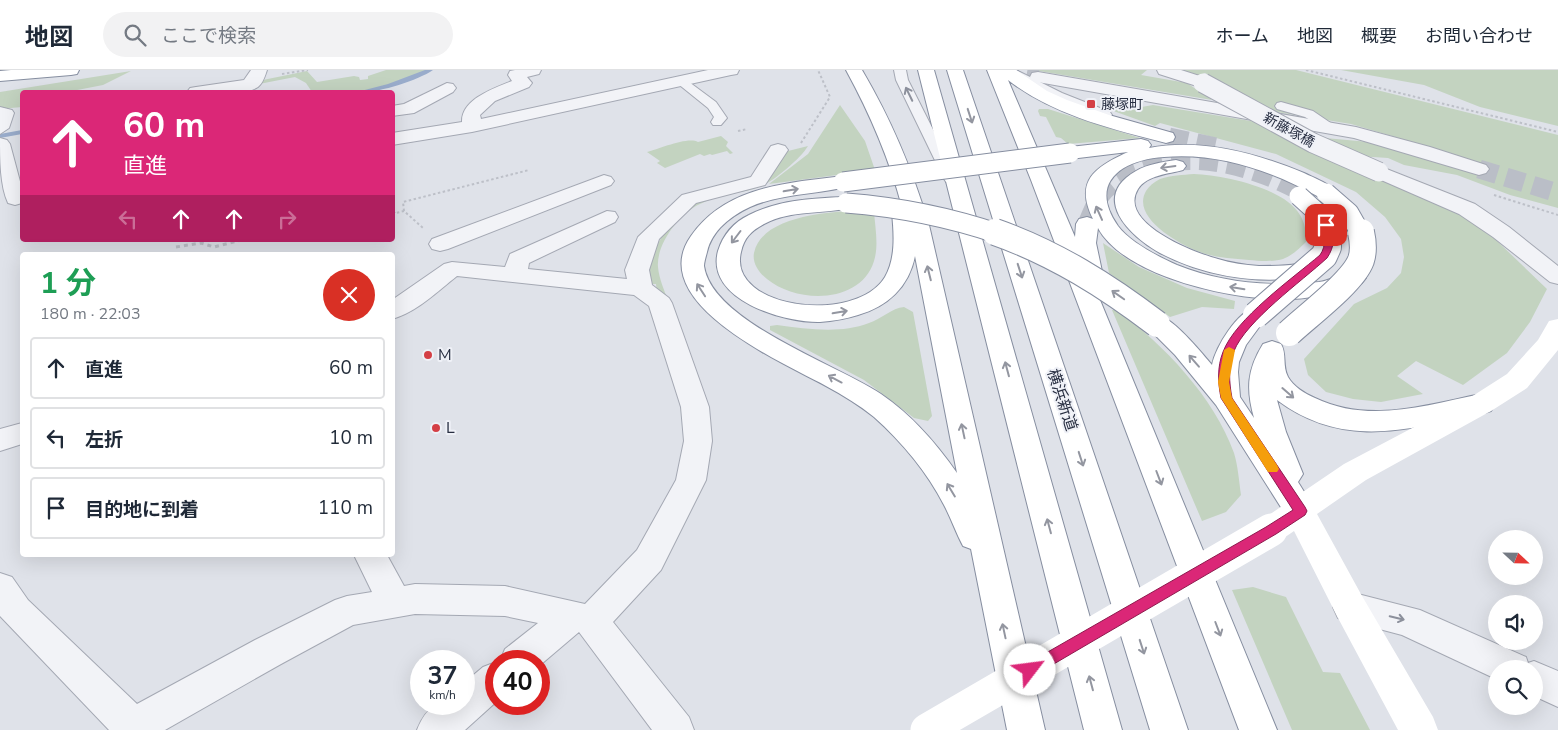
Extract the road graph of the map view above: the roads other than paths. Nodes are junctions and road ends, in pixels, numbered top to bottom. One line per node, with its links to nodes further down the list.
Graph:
1 (33, 70): 14 (main road)
2 (71, 70): 14 (main road)
3 (259, 70): 18 (street)
4 (533, 70): 23 (street)
5 (695, 70): 16 (street)
6 (731, 70): 16 (street)
7 (854, 70): 32 (main road)
8 (900, 70): 38 (lane, one-way to 8)
9 (926, 70): 38 (main road)
10 (955, 70): 71 (main road, 横浜新道, one-way to 71)
11 (995, 70): 50 (main road)
12 (1006, 70): 26 (main road)
13 (1165, 70): 43 (street, 新藤塚橋, bridge)
14 (0, 75)
15 (1038, 77): 24 (street)
16 (681, 81): 22 (lane); 23 (street)
17 (447, 88): 21 (street)
18 (211, 90)
19 (1281, 106): 24 (lane)
20 (0, 111): 25 (lane)
21 (395, 111)
22 (717, 122)
23 (472, 126): 27 (street)
24 (1332, 128): 31 (street)
25 (0, 130)
26 (1169, 138)
27 (395, 139)
28 (20, 140): 29 (street)
29 (0, 145): 37 (street)
30 (778, 150): 44 (street)
31 (1479, 168)
32 (901, 169): 35 (main road, one-way to 32); 56 (main road, one-way to 32)
33 (1286, 172): 35 (main road, bridge); 36 (main road); 36 (main road, one-way to 33)
34 (604, 181): 41 (street)
35 (844, 193): 48 (main road, one-way to 35, bridge); 56 (main road, one-way to 35)
36 (1317, 194): 36 (main road, one-way to 36); 47 (main road, bridge); 48 (main road, bridge)
37 (13, 199)
38 (962, 200): 70 (main road, one-way to 38)
39 (607, 218): 42 (street)
40 (1087, 224): 50 (main road)
41 (452, 269): 42 (street); 45 (street)
42 (515, 275): 44 (street)
43 (1558, 278)
44 (641, 288): 59 (street)
45 (395, 309)
46 (1555, 340): 49 (main road)
47 (1280, 342): 49 (main road, one-way to 49); 53 (main road)
48 (1226, 398): 53 (main road)
49 (1481, 404): 53 (main road)
50 (1141, 432): 72 (main road, one-way to 72)
51 (20, 435): 52 (street)
52 (0, 440)
53 (1300, 511): 58 (main road); 68 (main road, bridge)
54 (371, 557): 57 (street)
55 (0, 587): 65 (street)
56 (998, 599): 69 (main road, one-way to 56)
57 (395, 602): 59 (street); 65 (street)
58 (1350, 607): 61 (street, one-way to 61); 73 (main road)
59 (582, 618): 60 (street); 67 (street)
60 (534, 650)
61 (1493, 660)
62 (1543, 682): 64 (street)
63 (485, 688): 66 (street)
64 (1558, 689)
65 (131, 728)
66 (436, 730)
67 (675, 730)
68 (927, 730)
69 (1026, 730)
70 (1103, 730)
71 (1170, 730)
72 (1258, 730)
73 (1419, 730)

